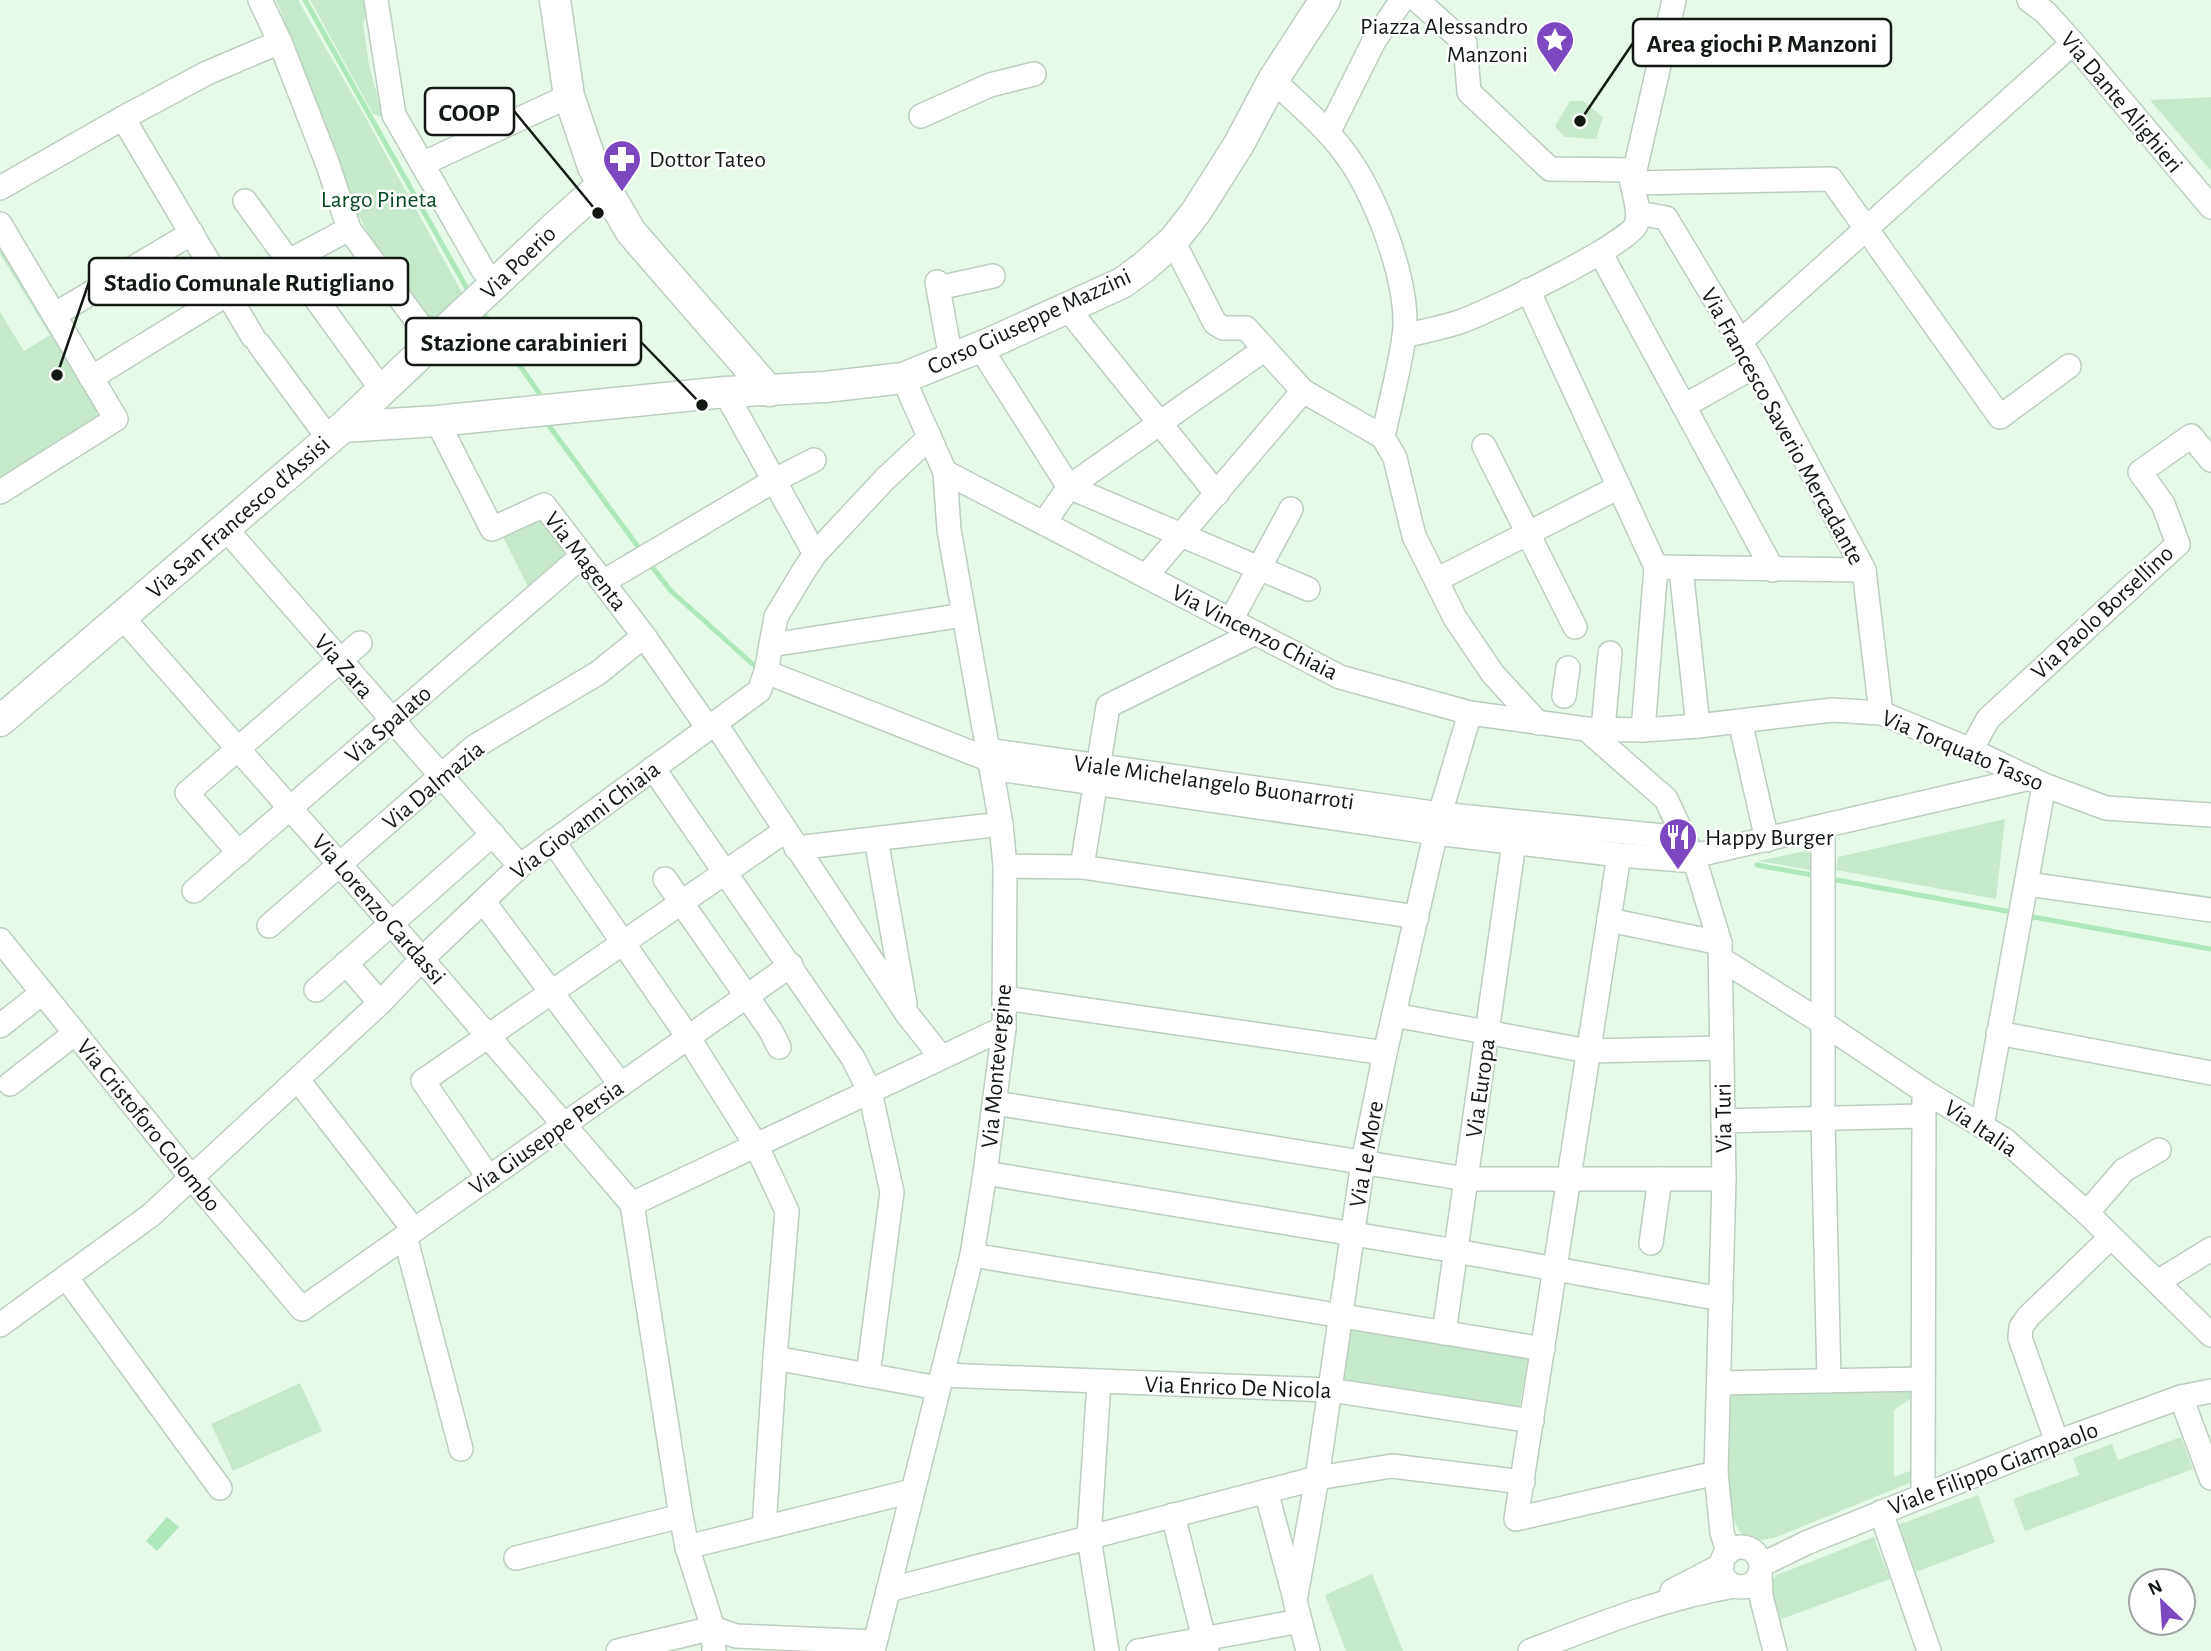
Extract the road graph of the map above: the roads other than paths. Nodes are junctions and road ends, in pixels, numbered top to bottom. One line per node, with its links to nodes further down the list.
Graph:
1 (260, 0): 9 (street)
2 (376, 0): 17 (street)
3 (555, 0): 13 (main road)
4 (1325, 0): 12 (main road, Corso Giuseppe Mazzini)
5 (1402, 0): 16 (street)
6 (1417, 0): 18 (street)
7 (1674, 0): 18 (street)
8 (2029, 0): 10 (street, Via Dante Alighieri)
9 (280, 42): 15 (street); 25 (street)
10 (2073, 43): 22 (street, Via Dante Alighieri); 26 (street)
11 (1034, 74): 14 (street)
12 (1273, 80): 16 (street); 28 (main road, Corso Giuseppe Mazzini)
13 (569, 96): 17 (street); 19 (main road)
14 (921, 116)
15 (123, 118): 20 (street); 27 (street)
16 (1328, 133): 37 (street)
17 (422, 164): 31 (street)
18 (1634, 176): 23 (street); 26 (street)
19 (605, 187): 39 (main road, Via Poerio); 48 (main road)
20 (0, 188)
21 (245, 201): 30 (street)
22 (2211, 207)
23 (1638, 213): 29 (street); 38 (street, Via Francesco Saverio Mercadante)
24 (0, 224): 36 (street)
25 (349, 229): 30 (street); 39 (street)
26 (1866, 229): 38 (street); 44 (street)
27 (192, 233): 34 (street); 36 (street)
28 (1173, 241): 35 (main road, Corso Giuseppe Mazzini); 41 (street)
29 (1601, 254): 33 (street); 51 (street)
30 (288, 262): 34 (street); 47 (street)
31 (483, 270)
32 (993, 276): 42 (street)
33 (1528, 290): 37 (street); 63 (street)
34 (229, 293): 45 (street); 54 (street)
35 (1067, 309): 40 (main road, Corso Giuseppe Mazzini); 53 (street)
36 (54, 316): 45 (street)
37 (1404, 336): 56 (street)
38 (1740, 342): 43 (street, Via Francesco Saverio Mercadante)
39 (433, 343): 47 (main road, Via Poerio)
40 (980, 347): 42 (main road, Corso Giuseppe Mazzini); 62 (street)
41 (1265, 349): 49 (street); 53 (street)
42 (951, 359): 46 (main road, Corso Giuseppe Mazzini)
43 (1755, 366): 51 (street); 77 (street, Via Francesco Saverio Mercadante)
44 (2069, 366)
45 (91, 378): 64 (street)
46 (903, 378): 48 (main road, Corso Giuseppe Mazzini); 55 (street, Via Montevergine)
47 (382, 390): 54 (main road, Via Poerio)
48 (769, 391): 50 (main road, Via San Francesco d'Assisi)
49 (1303, 391): 56 (street); 65 (street)
50 (725, 392): 52 (main road, Via San Francesco d'Assisi); 61 (street)
51 (1684, 406): 76 (street)
52 (437, 421): 54 (main road, Via San Francesco d'Assisi); 72 (street, Via Magenta)
53 (1161, 424): 62 (street); 65 (street)
54 (336, 433): 68 (main road, Via San Francesco d'Assisi)
55 (930, 437): 60 (street, Via Montevergine); 71 (street, Via Giovanni Chiaia)
56 (1383, 437): 79 (street)
57 (1484, 446): 69 (street)
58 (814, 460): 61 (street)
59 (2211, 460): 105 (street, Via Paolo Borsellino)
60 (945, 472): 67 (street, Via Vincenzo Chiaia); 82 (street, Via Montevergine)
61 (775, 480): 71 (street); 80 (street)
62 (1069, 487): 67 (street); 70 (street)
63 (1619, 487): 69 (street); 74 (street)
64 (0, 492)
65 (1217, 494): 70 (street)
66 (1291, 509): 73 (street)
67 (1044, 523): 78 (street, Via Vincenzo Chiaia)
68 (225, 528): 83 (main road, Via San Francesco d'Assisi); 91 (street, Via Zara)
69 (1528, 533): 79 (street); 85 (street)
70 (1182, 535): 73 (street); 78 (street)
71 (815, 554): 89 (street, Via Giovanni Chiaia)
72 (582, 556): 80 (street, Via Magenta); 98 (street, Via Spalato)
73 (1259, 568): 81 (street); 84 (street)
74 (1656, 568): 75 (street); 103 (street)
75 (1681, 569): 76 (street); 101 (street)
76 (1773, 570): 77 (street)
77 (1864, 570): 95 (street, Via Francesco Saverio Mercadante)
78 (1146, 576): 84 (street, Via Vincenzo Chiaia)
79 (1436, 580): 96 (street)
80 (603, 582): 87 (street, Via Magenta)
81 (1308, 589)
82 (964, 615): 89 (street); 106 (street, Via Montevergine)
83 (122, 617): 97 (main road, Via San Francesco d'Assisi); 104 (street, Via Lorenzo Cardassi)
84 (1231, 620): 86 (street, Via Vincenzo Chiaia)
85 (1575, 627)
86 (1255, 633): 94 (street, Via Vincenzo Chiaia); 108 (street)
87 (645, 636): 100 (street, Via Magenta); 109 (street, Via Dalmazia)
88 (360, 643): 91 (street)
89 (771, 645): 93 (street, Via Giovanni Chiaia)
90 (1610, 653): 102 (street)
91 (340, 660): 98 (street, Via Zara); 104 (street)
92 (1568, 668): 96 (street)
93 (766, 671): 100 (street, Via Giovanni Chiaia); 106 (street, Viale Michelangelo Buonarroti)
94 (1470, 713): 96 (street, Via Vincenzo Chiaia); 114 (street, Via Le More)
95 (1881, 713): 99 (street, Via Torquato Tasso); 105 (street, Via Torquato Tasso)
96 (1556, 714): 102 (street, Via Vincenzo Chiaia)
97 (1, 720)
98 (393, 720): 109 (street, Via Zara); 111 (street, Via Spalato)
99 (1740, 721): 101 (street, Via Torquato Tasso); 119 (street)
100 (711, 725): 107 (street, Via Giovanni Chiaia); 117 (street, Via Magenta)
101 (1699, 726): 103 (street, Via Torquato Tasso)
102 (1594, 729): 103 (street, Via Torquato Tasso); 122 (street, Via Turi)
103 (1643, 730)
104 (238, 749): 111 (street, Via Lorenzo Cardassi); 123 (street)
105 (1971, 750): 110 (street, Via Torquato Tasso)
106 (989, 760): 108 (street, Viale Michelangelo Buonarroti); 113 (street, Via Montevergine)
107 (653, 768): 120 (street, Via Giovanni Chiaia); 129 (street)
108 (1097, 774): 114 (street, Viale Michelangelo Buonarroti); 128 (street)
109 (441, 775): 116 (street, Via Zara); 125 (street, Via Dalmazia)
110 (2037, 782): 112 (street, Via Torquato Tasso); 115 (street); 131 (street)
111 (291, 808): 123 (street, Via Spalato); 125 (street, Via Lorenzo Cardassi)
112 (2211, 815)
113 (1001, 824): 118 (street); 127 (street, Via Montevergine)
114 (1438, 824): 121 (street); 122 (street); 136 (street, Via Le More)
115 (1823, 828): 119 (street); 154 (street)
116 (493, 834): 126 (street, Via Zara); 138 (street)
117 (791, 839): 118 (street); 129 (street); 152 (street, Via Magenta)
118 (876, 839): 152 (street)
119 (1767, 840): 122 (street)
120 (553, 841): 126 (street, Via Giovanni Chiaia); 141 (street)
121 (1514, 843): 124 (street); 159 (street, Via Europa)
122 (1691, 852): 124 (street); 142 (street, Via Turi)
123 (239, 853): 132 (street, Via Spalato)
124 (1619, 855): 137 (street)
125 (340, 864): 138 (street, Via Lorenzo Cardassi); 139 (street, Via Dalmazia)
126 (520, 866): 133 (street, Via Giovanni Chiaia)
127 (1005, 866): 128 (street); 150 (street, Via Montevergine)
128 (1082, 867): 136 (street)
129 (726, 872): 134 (street); 145 (street)
130 (665, 879): 134 (street)
131 (2027, 884): 135 (street); 157 (street)
132 (194, 891)
133 (483, 901): 143 (street, Via Giovanni Chiaia); 147 (street)
134 (681, 902): 141 (street); 149 (street)
135 (2211, 910)
136 (1417, 918): 153 (street, Via Le More)
137 (1609, 920): 142 (street); 164 (street)
138 (391, 923): 143 (street, Via Lorenzo Cardassi); 144 (street)
139 (269, 926)
140 (0, 940): 148 (street, Via Cristoforo Colombo)
141 (624, 942): 147 (street); 161 (street)
142 (1721, 951): 154 (street, Via Italia); 163 (street, Via Turi)
143 (422, 959): 151 (street, Via Giovanni Chiaia); 160 (street, Via Lorenzo Cardassi)
144 (346, 963): 146 (street); 151 (street)
145 (791, 965): 149 (street, Via Giuseppe Persia); 172 (street)
146 (316, 990)
147 (551, 992): 160 (street); 170 (street)
148 (42, 993): 155 (street); 158 (street, Via Cristoforo Colombo)
149 (746, 996): 161 (street, Via Giuseppe Persia); 162 (street)
150 (1004, 998): 156 (street, Via Montevergine); 165 (street)
151 (380, 1003): 168 (street, Via Giovanni Chiaia)
152 (907, 1014): 166 (street, Via Magenta)
153 (1394, 1015): 159 (street); 165 (street, Via Le More)
154 (1823, 1023): 171 (street, Via Italia); 175 (street)
155 (0, 1026)
156 (1004, 1028): 166 (street); 173 (street, Via Montevergine)
157 (1998, 1033): 167 (street); 178 (street)
158 (75, 1034): 169 (street); 183 (street, Via Cristoforo Colombo)
159 (1488, 1034): 164 (street); 185 (street, Via Europa)
160 (489, 1035): 177 (street, Via Lorenzo Cardassi); 184 (street)
161 (688, 1037): 170 (street, Via Giuseppe Persia); 179 (street)
162 (779, 1047)
163 (1721, 1048): 164 (street); 176 (street, Via Turi)
164 (1588, 1051): 186 (street)
165 (1385, 1053): 181 (street, Via Le More)
166 (941, 1057): 172 (street)
167 (2211, 1073)
168 (298, 1080): 183 (street, Via Giovanni Chiaia); 191 (street)
169 (10, 1084)
170 (621, 1085): 177 (street, Via Giuseppe Persia)
171 (1924, 1091): 174 (street); 178 (street, Via Italia)
172 (870, 1092): 179 (street); 209 (street)
173 (995, 1103): 181 (street); 182 (street, Via Montevergine)
174 (1923, 1116): 175 (street); 211 (street)
175 (1824, 1118): 176 (street); 213 (street)
176 (1723, 1121): 188 (street, Via Turi)
177 (565, 1125): 184 (street, Via Giuseppe Persia); 189 (street, Via Lorenzo Cardassi)
178 (1982, 1125): 190 (street, Via Italia)
179 (756, 1145): 189 (street); 208 (street)
180 (2159, 1150): 190 (street)
181 (1363, 1161): 185 (street); 192 (street, Via Le More)
182 (985, 1173): 192 (street); 197 (street, Via Montevergine)
183 (192, 1178): 199 (street, Via Giovanni Chiaia); 202 (street, Via Cristoforo Colombo)
184 (489, 1178): 191 (street, Via Giuseppe Persia)
185 (1466, 1179): 186 (street); 196 (street, Via Europa)
186 (1569, 1179): 187 (street); 198 (street)
187 (1660, 1179): 188 (street); 194 (street)
188 (1724, 1179): 201 (street, Via Turi)
189 (632, 1204): 232 (street)
190 (2087, 1213): 193 (street, Via Italia)
191 (410, 1233): 202 (street, Via Giuseppe Persia); 221 (street)
192 (1353, 1234): 196 (street); 203 (street, Via Le More)
193 (2111, 1237): 200 (street, Via Italia); 220 (street)
194 (1650, 1243)
195 (2211, 1249): 200 (street)
196 (1456, 1251): 198 (street); 205 (street, Via Europa)
197 (972, 1255): 203 (street); 212 (street, Via Montevergine)
198 (1555, 1270): 201 (street); 207 (street)
199 (65, 1277): 204 (street, Via Giovanni Chiaia); 226 (street)
200 (2159, 1281): 206 (street, Via Italia)
201 (1721, 1299): 215 (street, Via Turi)
202 (302, 1309)
203 (1342, 1316): 205 (street); 216 (street, Via Le More)
204 (0, 1325)
205 (1444, 1333): 207 (street)
206 (2211, 1335)
207 (1543, 1349): 219 (street)
208 (775, 1358): 209 (street, Via Enrico De Nicola); 233 (street)
209 (867, 1375): 212 (street, Via Enrico De Nicola)
210 (2211, 1377): 218 (street, Viale Filippo Giampaolo)
211 (1923, 1379): 213 (street); 229 (street)
212 (940, 1381): 214 (street, Via Enrico De Nicola); 228 (street, Via Montevergine)
213 (1829, 1381): 215 (street)
214 (1099, 1382): 216 (street, Via Enrico De Nicola); 234 (street)
215 (1719, 1383): 222 (street, Via Turi)
216 (1330, 1390): 219 (street, Via Enrico De Nicola); 223 (street, Via Le More)
217 (2211, 1391): 218 (street, Viale Filippo Giampaolo)
218 (2181, 1397): 220 (street, Viale Filippo Giampaolo); 224 (street)
219 (1532, 1421): 225 (street)
220 (2057, 1442): 229 (street, Viale Filippo Giampaolo)
221 (461, 1449)
222 (1716, 1473): 225 (street); 237 (street, Via Turi)
223 (1317, 1478): 225 (street); 227 (street); 241 (street, Via Le More)
224 (2211, 1478)
225 (1523, 1482)
226 (220, 1488)
227 (1266, 1491): 231 (street); 241 (street, Via Le More)
228 (912, 1492): 233 (street); 240 (street, Via Montevergine)
229 (1923, 1495): 230 (street, Viale Filippo Giampaolo)
230 (1881, 1512): 238 (street, Viale Filippo Giampaolo); 253 (street)
231 (1173, 1515): 234 (street); 244 (street)
232 (681, 1516): 235 (street); 236 (street)
233 (764, 1528): 235 (street)
234 (1089, 1538): 240 (street); 249 (street)
235 (687, 1547): 243 (street)
236 (516, 1558)
237 (1725, 1559): 238 (street); 239 (street); 242 (street)
238 (1758, 1564): 239 (street); 245 (street)
239 (1737, 1586): 242 (street); 245 (street)
240 (888, 1590): 246 (street, Via Montevergine)
241 (1298, 1611): 244 (street); 251 (street, Via Le More)
242 (1629, 1613): 252 (street)
243 (713, 1628): 246 (street); 247 (street); 248 (street)
244 (1205, 1645): 250 (street)
245 (1773, 1645)
246 (874, 1647)
247 (618, 1651)
248 (714, 1651)
249 (1107, 1651)
250 (1138, 1651)
251 (1308, 1651)
252 (1530, 1651)
253 (1929, 1651)

